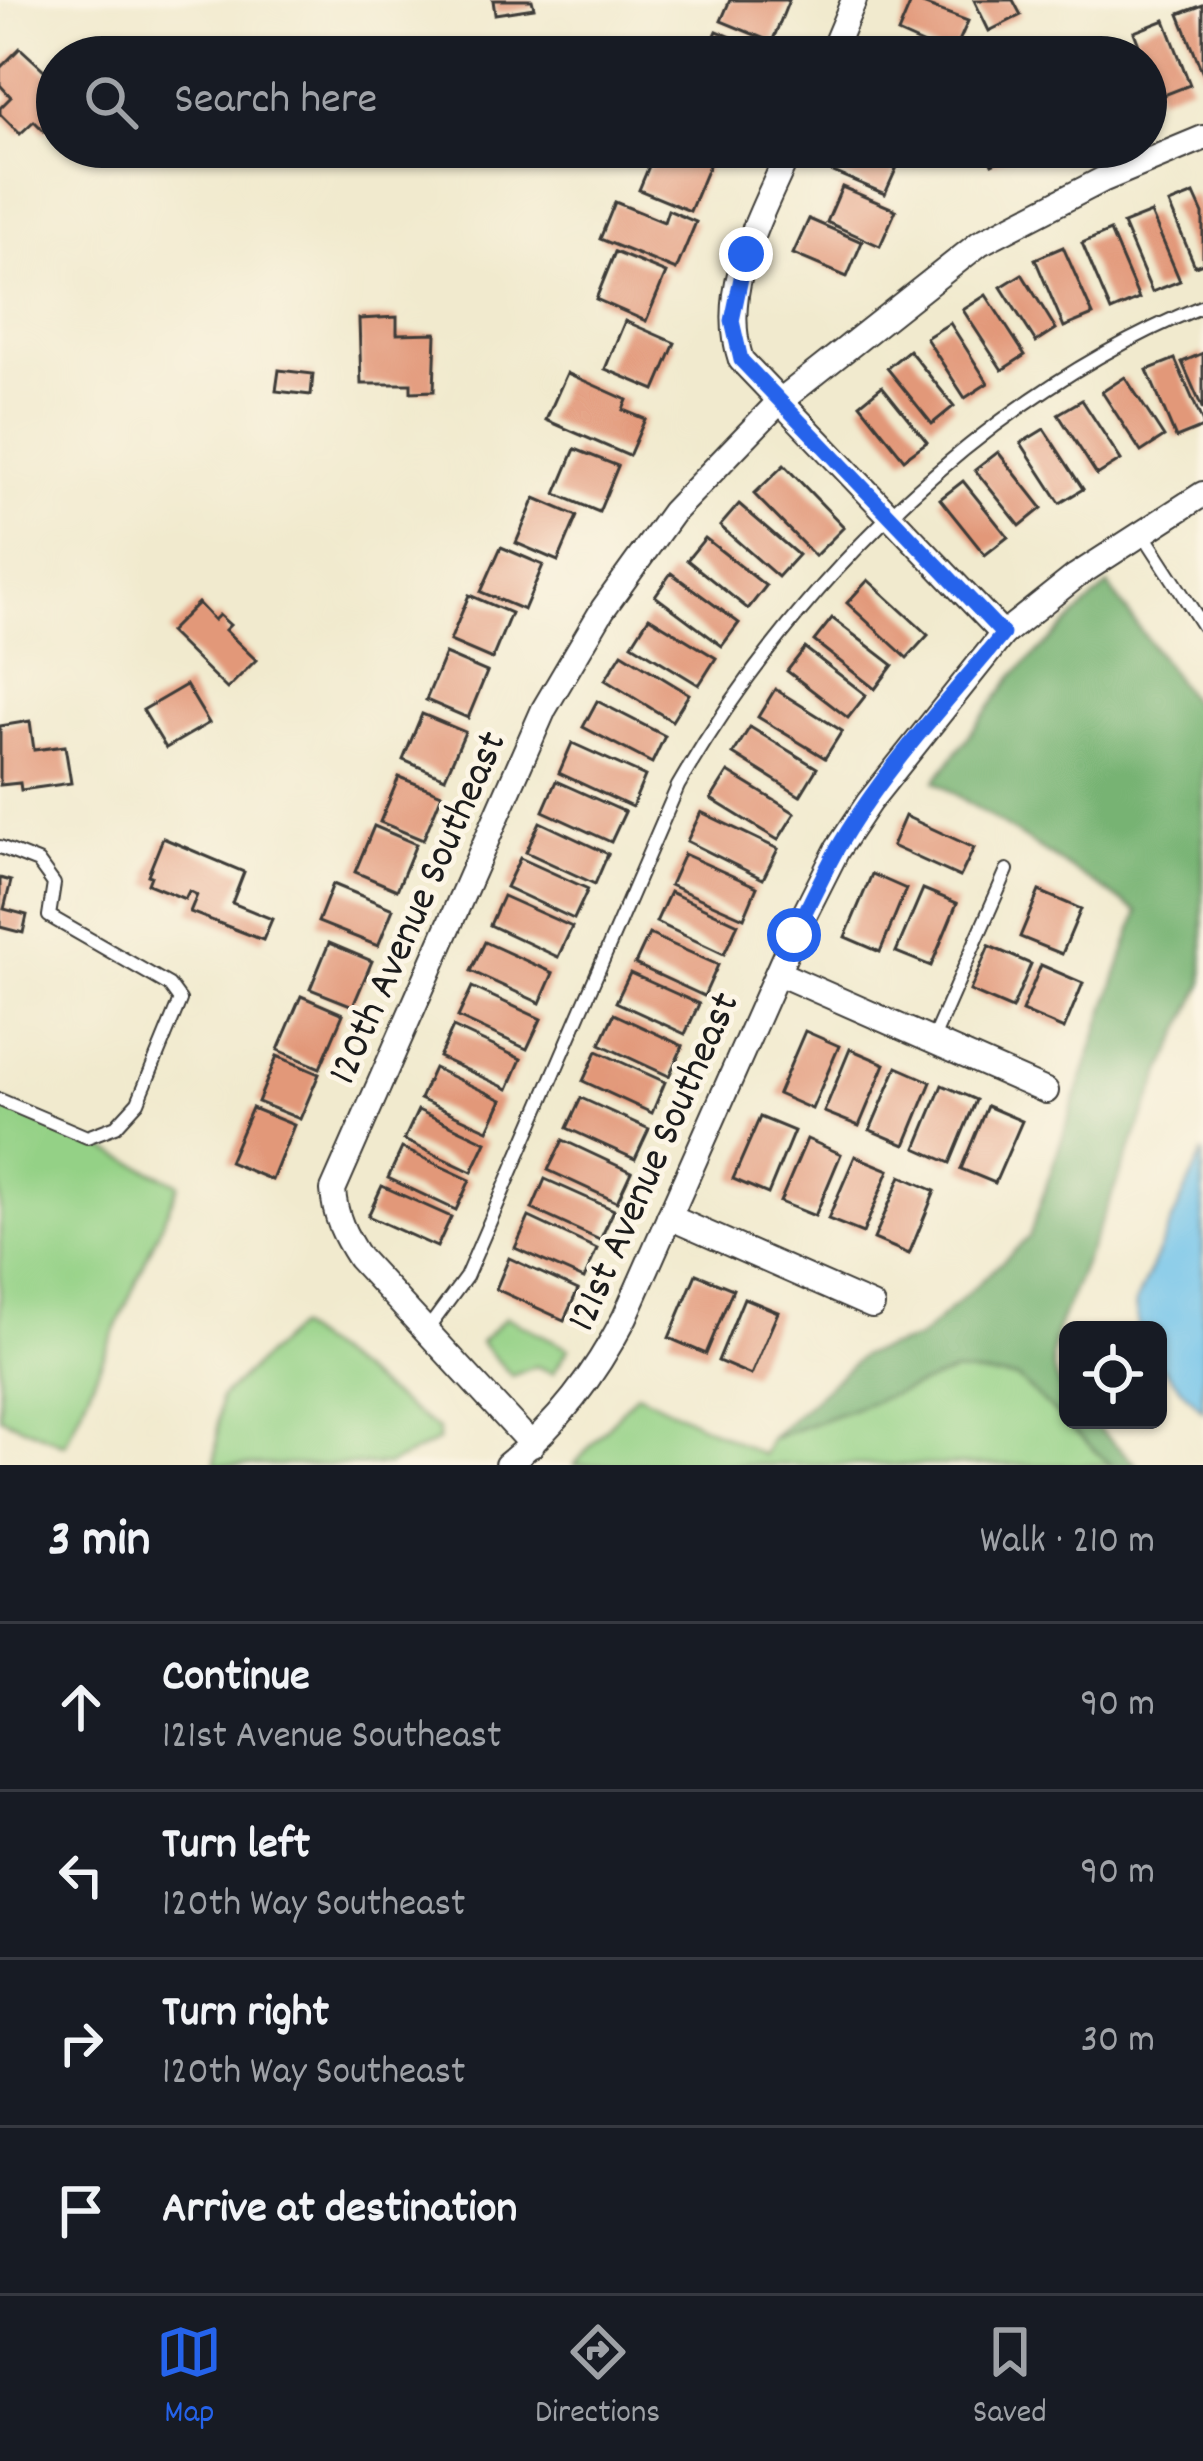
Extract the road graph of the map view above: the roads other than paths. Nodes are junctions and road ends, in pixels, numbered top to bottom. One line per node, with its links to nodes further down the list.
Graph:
1 (854, 0): 2 (street)
2 (839, 36)
3 (1203, 138): 4 (street, 120th Avenue Southeast)
4 (1167, 153)
5 (782, 168): 8 (street)
6 (1131, 168): 8 (street, 120th Avenue Southeast)
7 (1203, 306): 10 (lane)
8 (779, 401): 10 (street); 22 (street, 120th Avenue Southeast)
9 (1203, 494): 11 (street, 121st Avenue Southeast)
10 (890, 516): 13 (street); 22 (lane)
11 (1141, 531): 12 (lane); 13 (street, 121st Avenue Southeast)
12 (1203, 626)
13 (1003, 634): 16 (street, 121st Avenue Southeast)
14 (0, 847): 19 (lane)
15 (1007, 870): 17 (lane)
16 (778, 973): 17 (street); 20 (street, 121st Avenue Southeast)
17 (932, 1041): 18 (street)
18 (1046, 1090)
19 (0, 1100)
20 (669, 1217): 21 (street); 23 (street, 121st Avenue Southeast)
21 (872, 1306)
22 (426, 1330): 23 (street, 120th Avenue Southeast)
23 (532, 1445): 24 (street, 121st Avenue Southeast)
24 (507, 1465)

